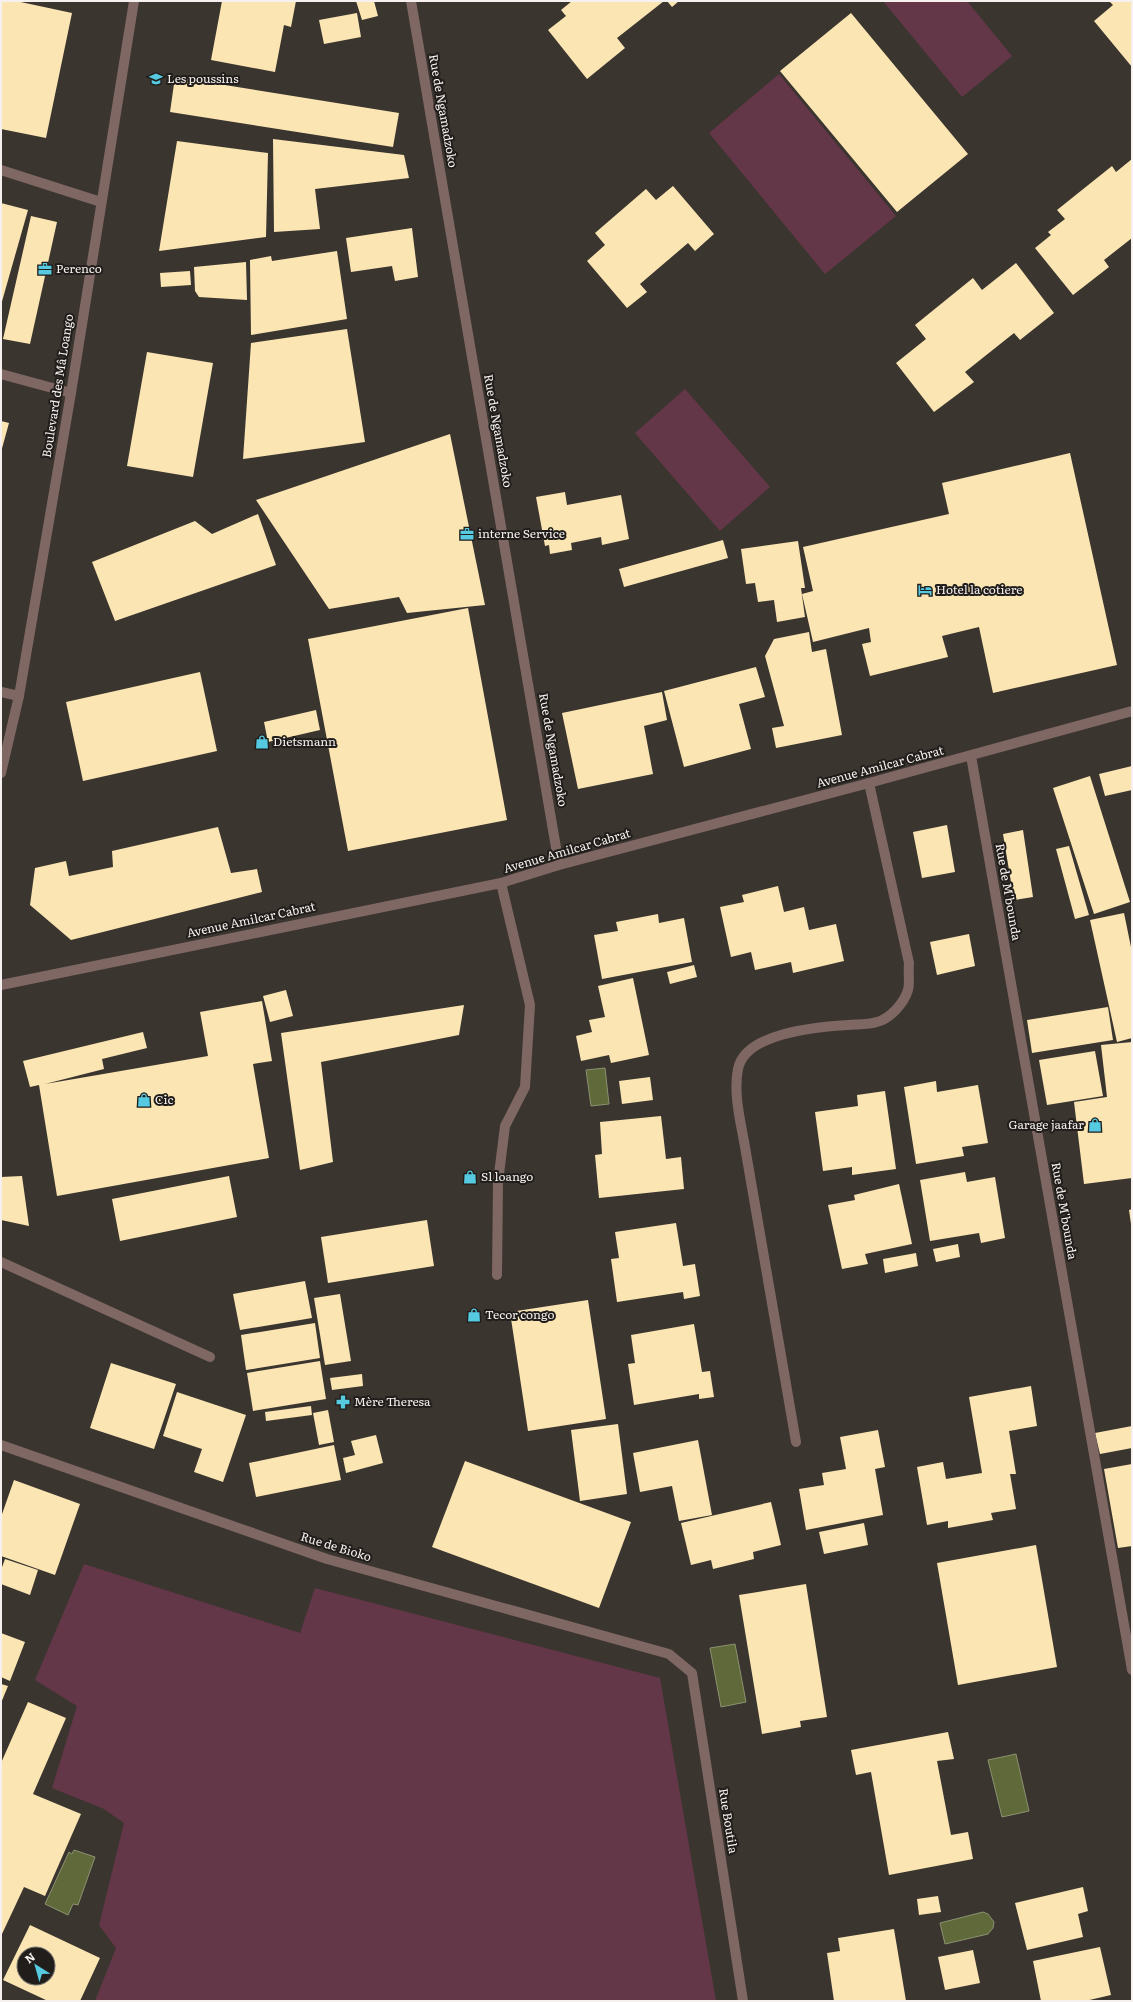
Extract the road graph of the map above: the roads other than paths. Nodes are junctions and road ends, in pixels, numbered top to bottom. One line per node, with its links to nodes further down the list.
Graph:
1 (134, 1): 4 (street, Boulevard des Mâ Loango)
2 (411, 1): 13 (street, Rue de Ngamadzoko)
3 (1, 170): 4 (street)
4 (101, 202): 6 (street, Boulevard des Mâ Loango)
5 (1, 374): 6 (street)
6 (71, 393): 8 (street, Boulevard des Mâ Loango)
7 (1, 692): 8 (street)
8 (19, 696): 11 (street, Boulevard des Mâ Loango)
9 (1132, 711): 10 (street, Avenue Amilcar Cabrat)
10 (971, 756): 12 (street, Avenue Amilcar Cabrat); 22 (street, Rue de M'bounda)
11 (1, 774)
12 (869, 783): 13 (street, Avenue Amilcar Cabrat); 19 (street)
13 (559, 864): 14 (street, Avenue Amilcar Cabrat)
14 (501, 883): 15 (street, Avenue Amilcar Cabrat); 17 (street)
15 (1, 985)
16 (1, 1262): 18 (street)
17 (497, 1275)
18 (210, 1357)
19 (796, 1442)
20 (1, 1445): 21 (street, Rue de Bioko)
21 (669, 1654): 23 (street, Rue Boutila)
22 (1132, 1670)
23 (743, 2001)

